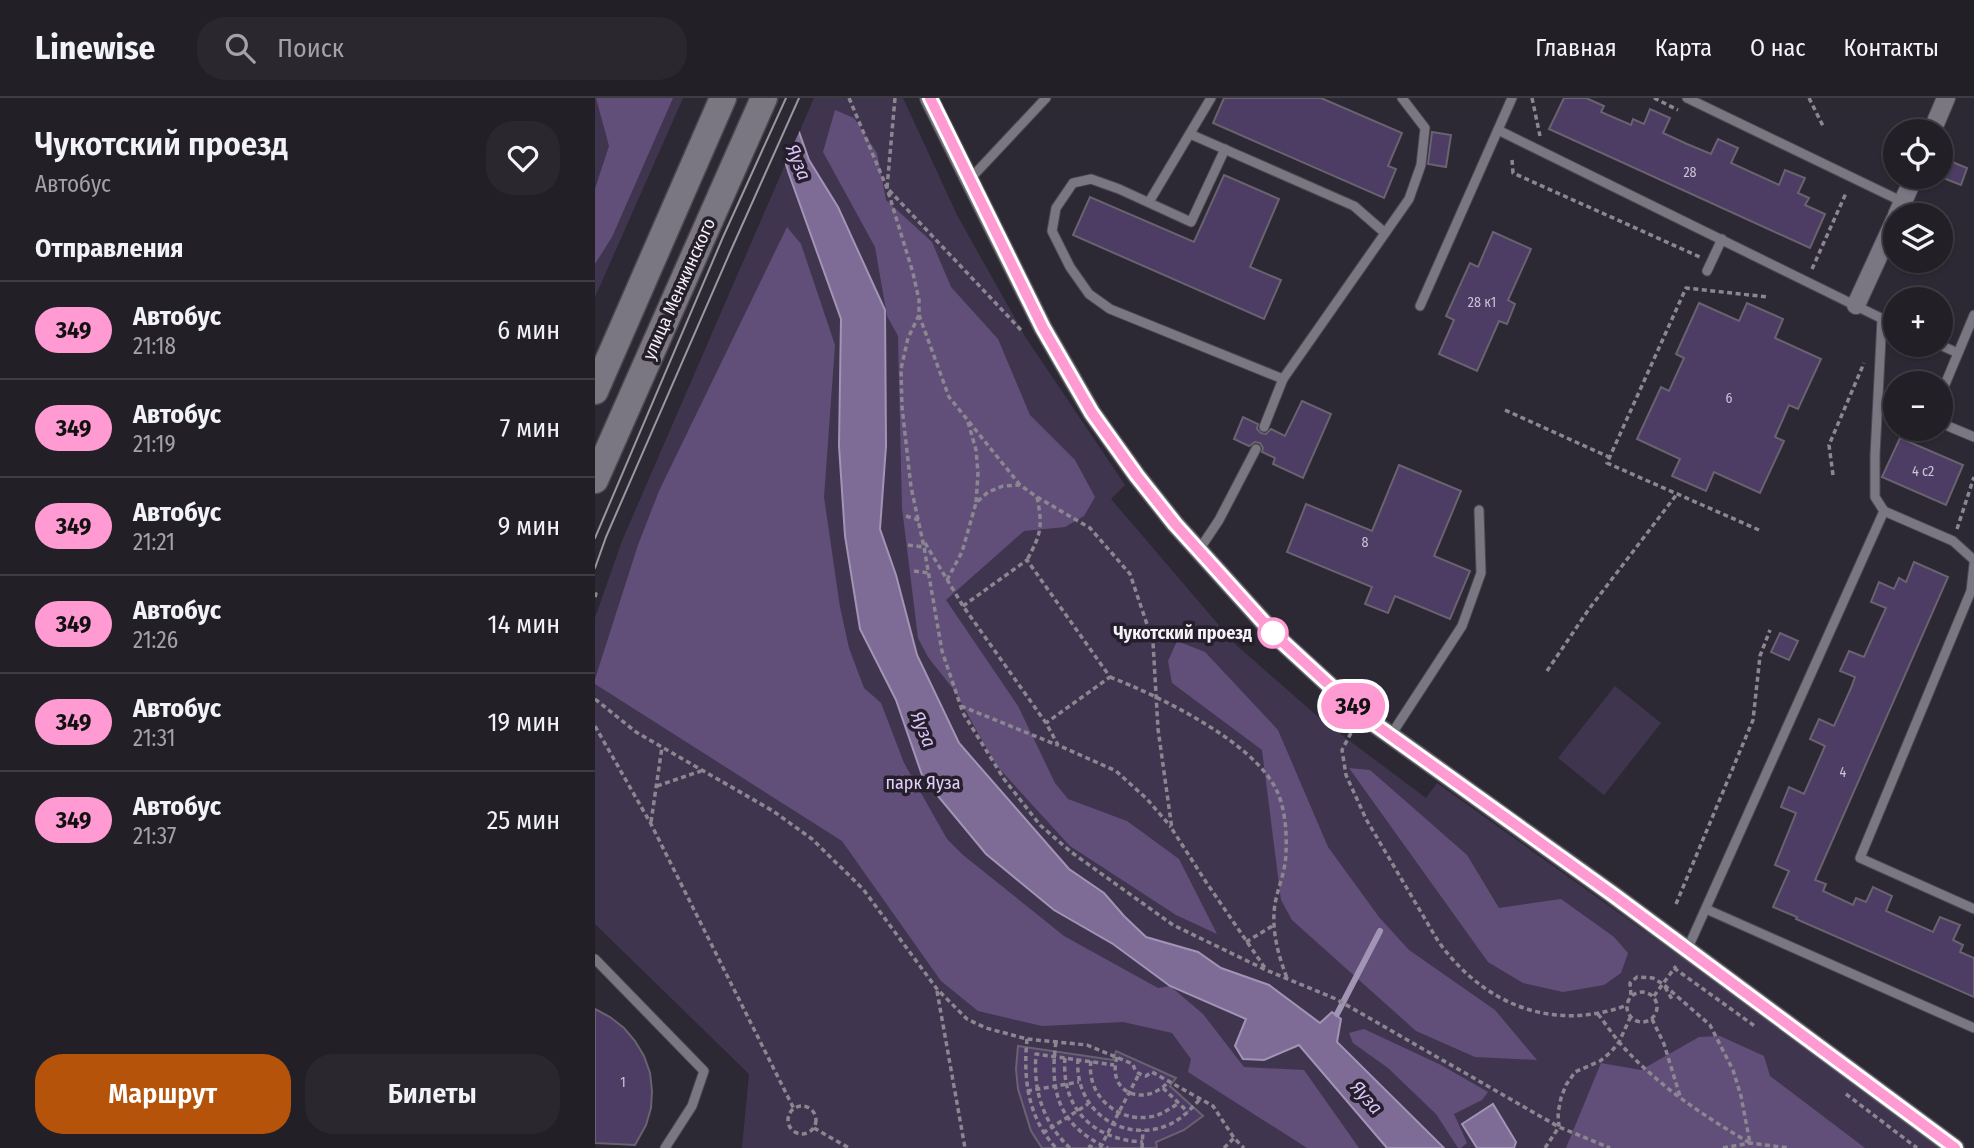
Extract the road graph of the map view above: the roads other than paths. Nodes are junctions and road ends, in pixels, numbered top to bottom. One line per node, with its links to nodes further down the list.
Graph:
1 (723, 98): 29 (main road, улица Менжинского)
2 (764, 98): 34 (main road, улица Менжинского)
3 (929, 98): 14 (street)
4 (1046, 98): 14 (lane)
5 (1211, 98): 12 (lane)
6 (1402, 98): 17 (lane)
7 (1512, 98): 11 (lane)
8 (1687, 98): 16 (lane)
9 (1946, 98): 10 (street)
10 (1937, 119)
11 (1497, 130): 18 (lane); 22 (lane)
12 (1190, 134): 13 (lane); 15 (lane)
13 (1225, 149): 15 (lane); 17 (lane)
14 (970, 179): 37 (street)
15 (1149, 202): 28 (lane)
16 (1883, 203)
17 (1385, 233): 28 (lane)
18 (1722, 239): 20 (lane); 21 (lane)
19 (1883, 247): 21 (street)
20 (1707, 271)
21 (1857, 305): 24 (lane)
22 (1420, 306)
23 (1974, 315): 26 (lane)
24 (1882, 319): 36 (lane)
25 (1953, 351): 26 (lane)
26 (1958, 353): 27 (lane)
27 (1951, 371)
28 (1283, 379): 30 (lane)
29 (595, 391)
30 (1264, 426)
31 (1953, 428): 32 (lane)
32 (1974, 437)
33 (1256, 449): 37 (lane)
34 (595, 480)
35 (1479, 510): 39 (lane)
36 (1884, 510): 38 (lane); 40 (lane)
37 (1199, 550): 39 (street)
38 (1974, 562): 41 (lane)
39 (1391, 735): 42 (street)
40 (1706, 909): 42 (lane); 44 (lane)
41 (1974, 909)
42 (1687, 950): 46 (street)
43 (595, 959): 45 (lane)
44 (1974, 1028)
45 (665, 1148)
46 (1955, 1148)

